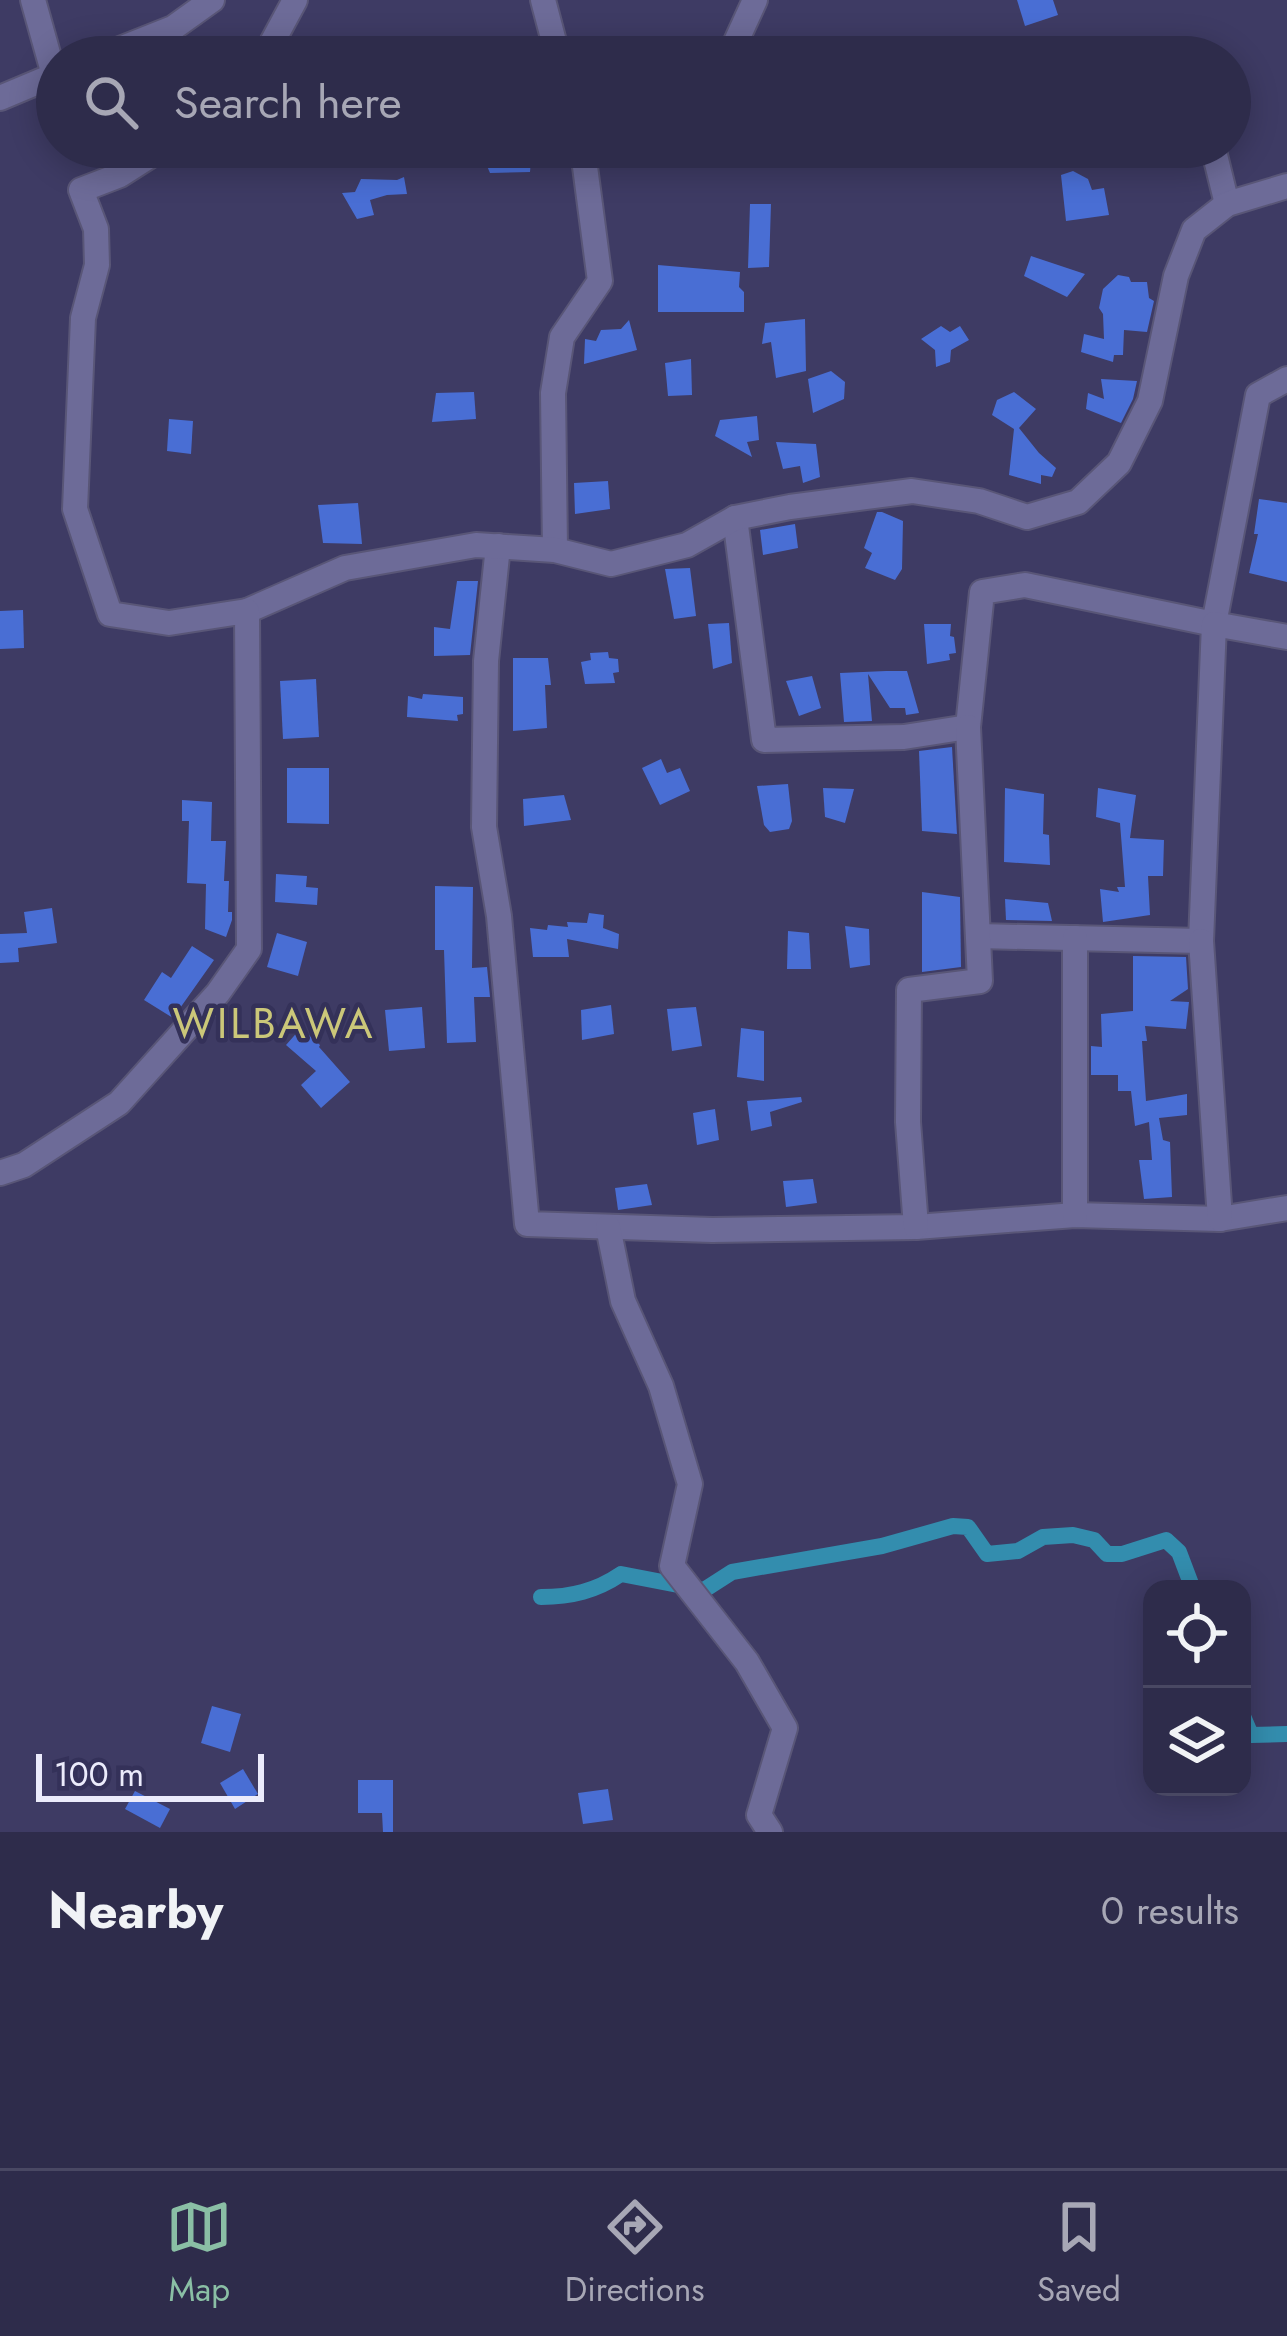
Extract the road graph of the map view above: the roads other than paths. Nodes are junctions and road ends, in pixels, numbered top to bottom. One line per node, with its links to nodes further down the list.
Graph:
1 (33, 0): 6 (street)
2 (212, 0): 7 (street)
3 (295, 0): 8 (street)
4 (543, 0): 9 (street)
5 (755, 0): 10 (street)
6 (44, 36)
7 (153, 36)
8 (276, 36)
9 (552, 36)
10 (739, 36)
11 (36, 83): 12 (street)
12 (0, 98)
13 (132, 168): 22 (street)
14 (587, 168): 21 (street)
15 (1218, 168): 17 (street)
16 (1287, 186): 17 (street)
17 (1227, 204): 19 (street)
18 (1287, 379): 23 (street)
19 (735, 518): 21 (street); 25 (street)
20 (498, 546): 21 (street); 22 (street); 33 (street)
21 (555, 550)
22 (248, 611): 29 (street)
23 (1214, 624): 24 (street); 25 (street); 28 (street)
24 (1287, 637)
25 (968, 728): 26 (street)
26 (978, 936): 27 (street); 34 (street)
27 (1075, 938): 28 (street); 31 (street)
28 (1201, 941): 32 (street)
29 (0, 1173)
30 (1287, 1208): 32 (street)
31 (1076, 1215): 32 (street); 34 (street)
32 (1220, 1219)
33 (608, 1227): 34 (street); 35 (street)
34 (916, 1227)
35 (770, 1832)

